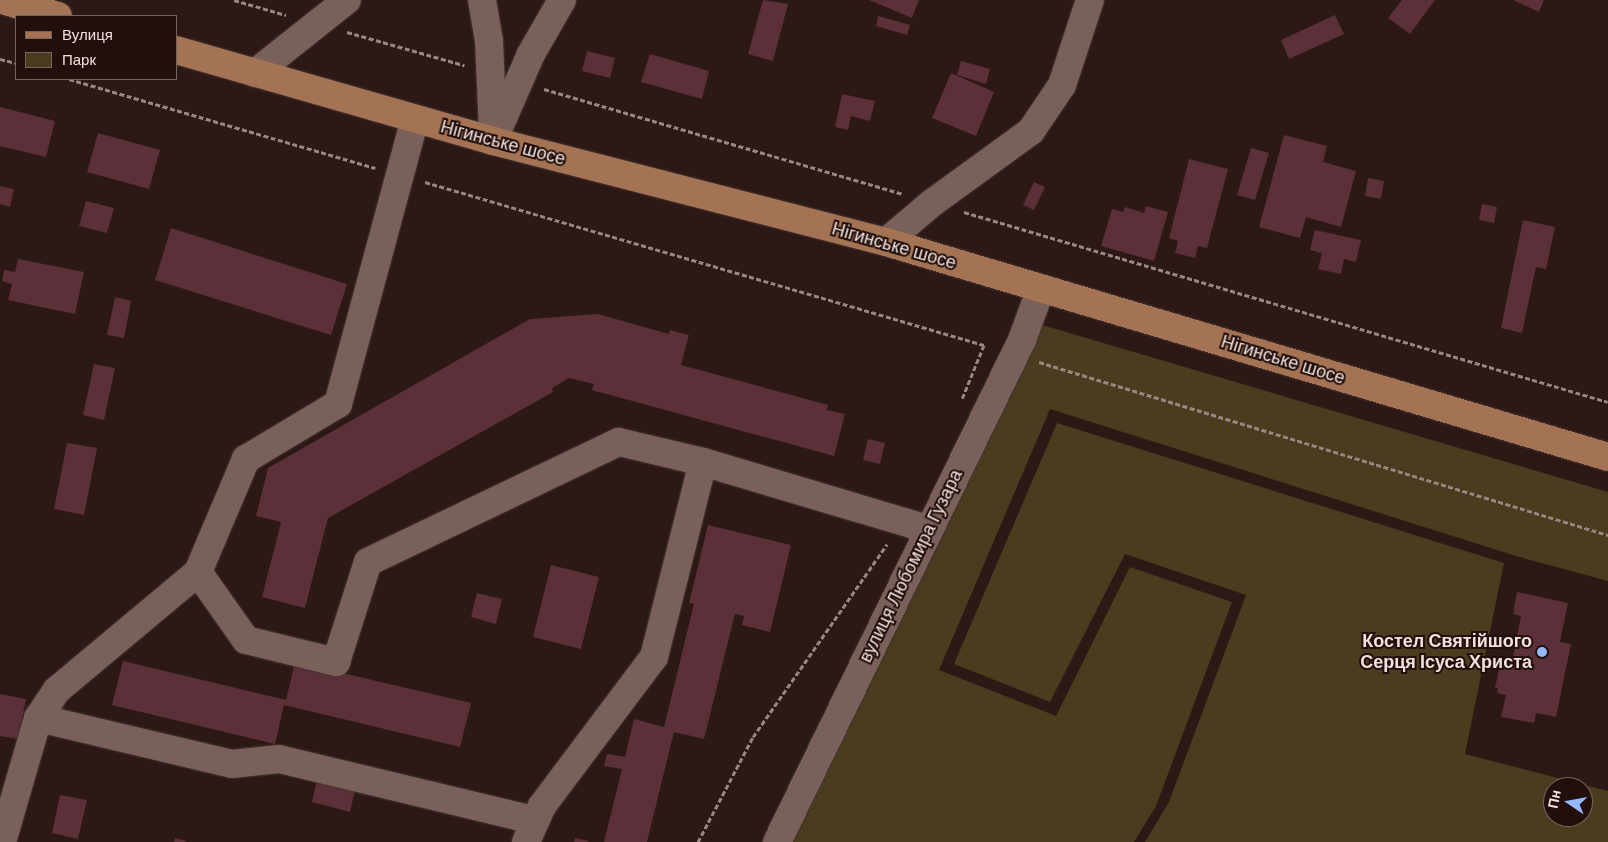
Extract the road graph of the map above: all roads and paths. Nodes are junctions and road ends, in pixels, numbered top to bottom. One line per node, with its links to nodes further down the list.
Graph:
1 (2, 0): 6 (main road)
2 (347, 0): 10 (street)
3 (482, 0): 13 (street)
4 (562, 0): 13 (street)
5 (1090, 0): 15 (street)
6 (54, 15)
7 (178, 51): 10 (main road, Нігинське шосе)
8 (0, 59): 9 (path)
9 (15, 64)
10 (255, 73): 12 (main road, Нігинське шосе)
11 (72, 80): 14 (path)
12 (415, 119): 13 (main road, Нігинське шосе); 14 (street)
13 (493, 141): 15 (main road, Нігинське шосе)
14 (398, 174): 17 (path); 24 (street)
15 (886, 242): 16 (main road, Нігинське шосе)
16 (1041, 288): 18 (street, вулиця Любомира Гузара); 20 (main road, Нігинське шосе)
17 (984, 345): 18 (path); 19 (path)
18 (1014, 354): 22 (street, вулиця Любомира Гузара); 23 (path)
19 (958, 407)
20 (1608, 457)
21 (703, 462): 22 (street); 24 (street); 26 (street)
22 (915, 525): 28 (path); 29 (street, вулиця Любомира Гузара)
23 (1608, 535)
24 (198, 572): 25 (street)
25 (38, 718): 26 (street); 27 (street)
26 (530, 831)
27 (2, 842)
28 (698, 842)
29 (777, 842)

